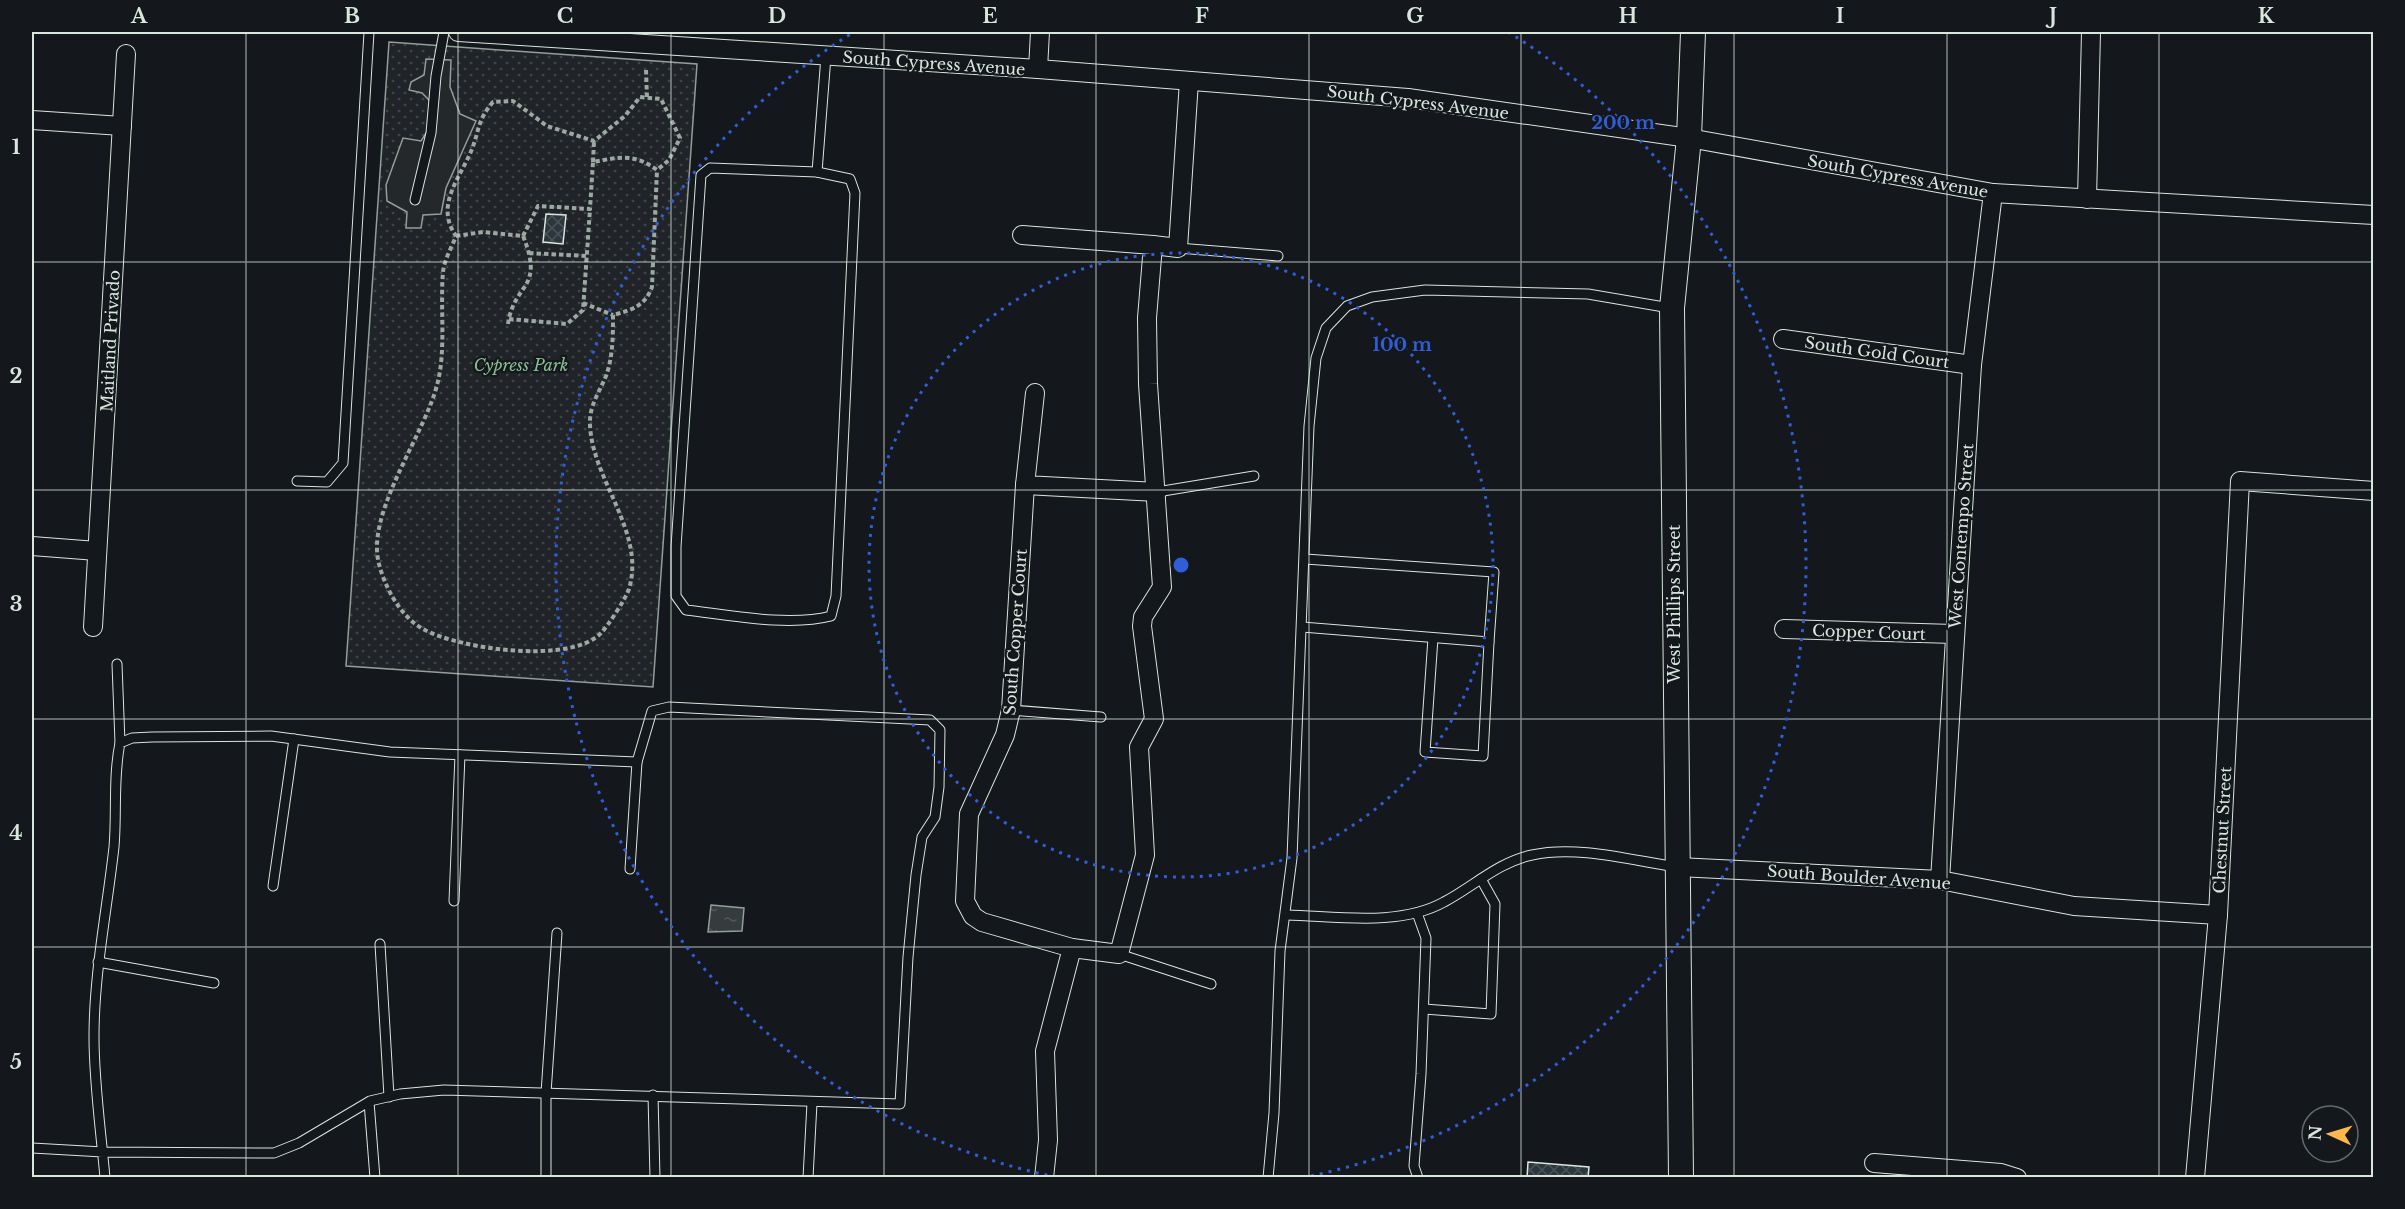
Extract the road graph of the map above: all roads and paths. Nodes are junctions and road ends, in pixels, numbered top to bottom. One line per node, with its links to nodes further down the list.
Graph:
1 (369, 32): 41 (lane)
2 (444, 32): 23 (lane)
3 (458, 32): 7 (street, South Cypress Avenue)
4 (1040, 32): 11 (street)
5 (1693, 32): 16 (street, West Phillips Street)
6 (2091, 32): 22 (street)
7 (668, 39): 9 (street, South Cypress Avenue)
8 (126, 54): 15 (street, Maitland Privado)
9 (826, 56): 11 (street, South Cypress Avenue); 20 (lane)
10 (646, 69): 13 (path)
11 (1038, 69): 12 (street, South Cypress Avenue)
12 (1189, 81): 16 (street, South Cypress Avenue); 30 (street)
13 (647, 98): 17 (path); 19 (path)
14 (32, 120): 15 (street)
15 (122, 126): 46 (street, Maitland Privado)
16 (1689, 138): 21 (street, South Cypress Avenue); 35 (street, West Phillips Street)
17 (594, 141): 18 (path); 27 (path)
18 (593, 162): 19 (path); 24 (path)
19 (657, 170): 36 (path)
20 (817, 172): 20 (lane)
21 (1993, 193): 22 (street, South Cypress Avenue); 38 (street, West Contempo Street)
22 (2087, 199): 25 (street, South Cypress Avenue)
23 (415, 200)
24 (590, 209): 28 (path); 32 (path)
25 (2373, 214)
26 (1023, 235): 29 (street)
27 (456, 236): 28 (path); 36 (path)
28 (523, 236): 31 (path)
29 (1153, 245): 30 (street); 44 (street)
30 (1178, 248): 33 (lane)
31 (529, 253): 32 (path); 34 (path)
32 (586, 256): 34 (path)
33 (1278, 256)
34 (583, 303): 36 (path)
35 (1672, 308): 47 (lane); 61 (street, West Phillips Street)
36 (614, 315)
37 (1783, 339): 38 (street, South Gold Court)
38 (1972, 365): 51 (street, West Contempo Street)
39 (1035, 393): 42 (street, South Copper Court)
40 (1254, 476): 44 (lane)
41 (297, 481)
42 (1026, 485): 44 (street); 55 (street, South Copper Court)
43 (2373, 491): 69 (street, Chestnut Street)
44 (1157, 492): 73 (street)
45 (32, 546): 46 (street)
46 (97, 551): 48 (street, Maitland Privado)
47 (1305, 559): 49 (lane); 53 (lane)
48 (93, 627)
49 (1302, 627): 52 (lane); 68 (lane)
50 (1784, 629): 51 (street, Copper Court)
51 (1954, 634): 64 (street, West Contempo Street)
52 (1433, 638): 53 (lane); 53 (lane)
53 (1490, 642)
54 (117, 664): 58 (lane)
55 (1011, 710): 56 (lane); 72 (street, South Copper Court)
56 (1101, 717)
57 (294, 739): 58 (lane); 59 (lane); 65 (lane)
58 (120, 743): 74 (lane)
59 (460, 755): 60 (lane); 66 (lane)
60 (637, 762): 62 (lane); 82 (lane)
61 (1678, 867): 63 (lane); 64 (street, South Boulder Avenue); 94 (street, West Phillips Street)
62 (630, 869)
63 (1481, 879): 67 (lane); 77 (lane)
64 (1941, 880): 69 (street, South Boulder Avenue)
65 (273, 886)
66 (454, 901)
67 (1417, 913): 68 (lane); 77 (lane)
68 (1287, 915): 92 (lane)
69 (2218, 915): 96 (street, Chestnut Street)
70 (557, 933): 78 (lane)
71 (380, 944): 80 (lane)
72 (1072, 948): 73 (street, South Copper Court); 91 (street)
73 (1119, 954): 76 (lane)
74 (99, 962): 75 (lane); 84 (lane)
75 (214, 983)
76 (1211, 984)
77 (1424, 1009): 93 (lane)
78 (546, 1093): 79 (lane); 80 (lane); 88 (lane)
79 (653, 1095): 82 (lane); 89 (lane)
80 (389, 1097): 81 (lane)
81 (369, 1102): 84 (lane); 87 (lane)
82 (812, 1103): 90 (lane)
83 (32, 1148): 84 (lane)
84 (103, 1152): 86 (lane)
85 (1874, 1163): 95 (street)
86 (105, 1178)
87 (375, 1178)
88 (546, 1178)
89 (655, 1178)
90 (808, 1178)
91 (1044, 1178)
92 (1268, 1178)
93 (1418, 1178)
94 (1681, 1178)
95 (2017, 1178)
96 (2195, 1178)

